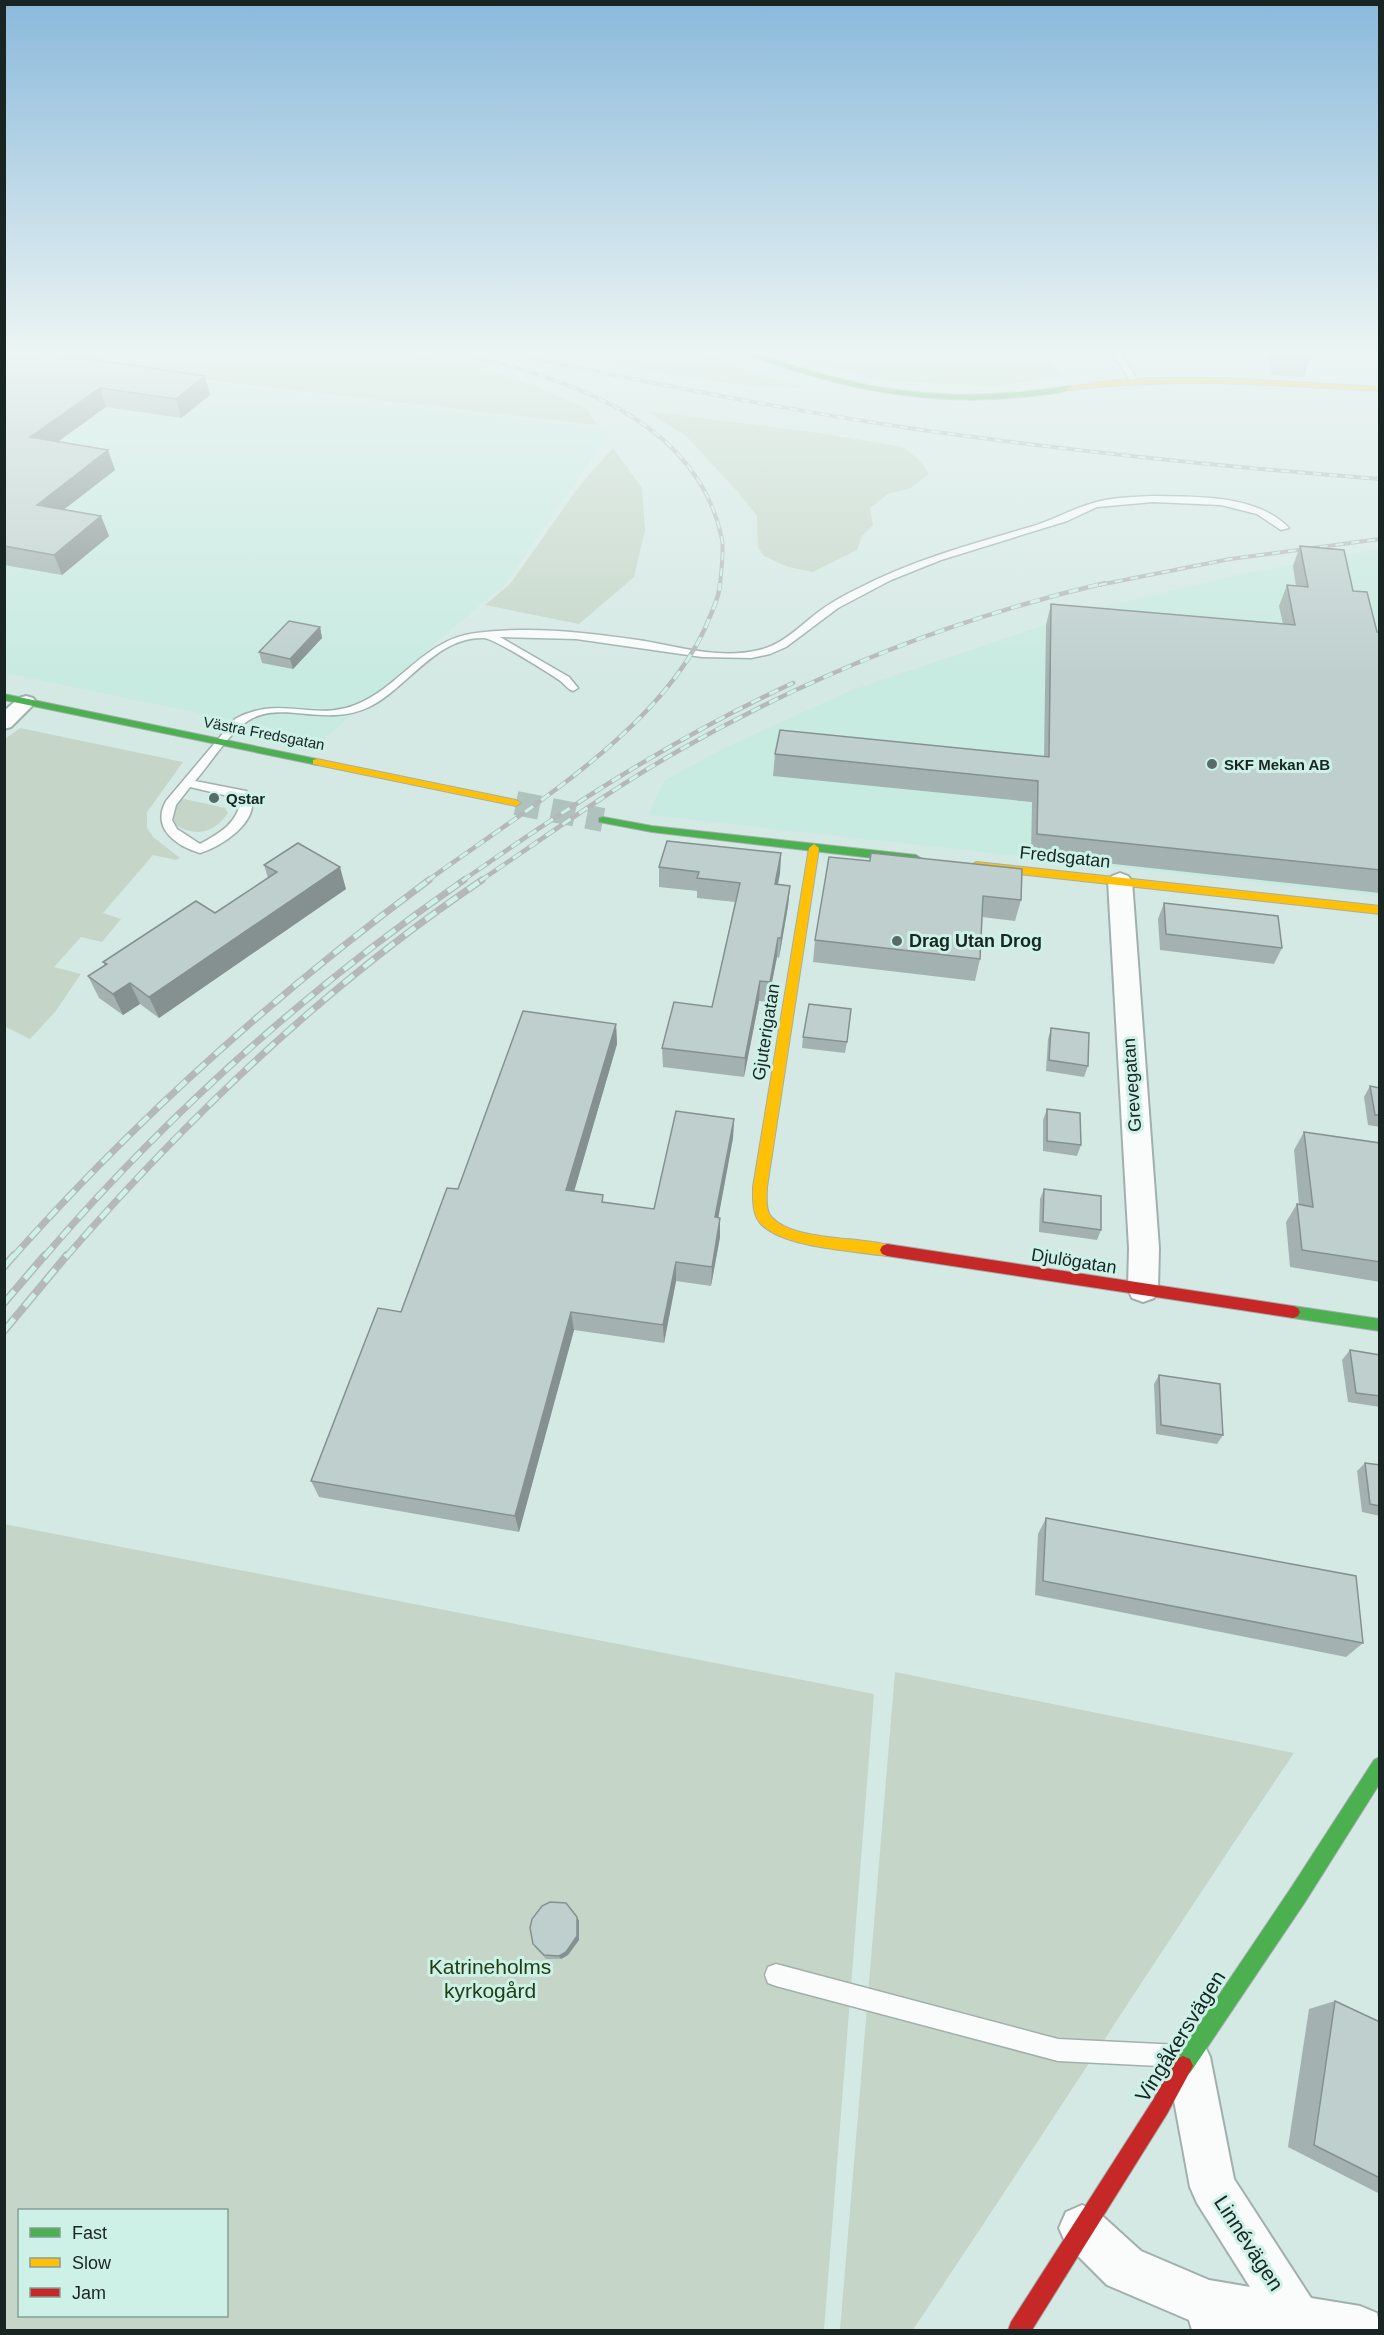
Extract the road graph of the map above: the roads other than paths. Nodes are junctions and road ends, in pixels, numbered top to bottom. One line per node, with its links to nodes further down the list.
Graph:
1 (1284, 528): 2 (lane)
2 (488, 634): 3 (lane); 7 (lane)
3 (573, 688)
4 (4, 697): 5 (street, Västra Fredsgatan)
5 (26, 702): 6 (street); 7 (street, Västra Fredsgatan)
6 (4, 723)
7 (222, 742): 8 (lane); 9 (street, Västra Fredsgatan)
8 (187, 783): 8 (lane)
9 (516, 803)
10 (603, 820): 11 (street)
11 (814, 848): 12 (street); 16 (street, Gjuterigatan)
12 (932, 861)
13 (967, 865): 14 (street, Fredsgatan)
14 (1120, 881): 15 (street, Fredsgatan); 17 (street, Grevegatan)
15 (1380, 910)
16 (767, 1220): 17 (street, Djulögatan)
17 (1143, 1289): 18 (street, Djulögatan)
18 (1380, 1325)
19 (1380, 1766): 21 (street, Vingåkersvägen)
20 (776, 1976): 21 (lane)
21 (1188, 2057): 22 (street, Vingåkersvägen); 24 (street, Linnévägen)
22 (1082, 2228): 23 (street, Linnévägen); 25 (street, Vingåkersvägen)
23 (1212, 2317): 24 (street, Linnévägen)
24 (1298, 2320): 26 (street, Linnévägen)
25 (1019, 2331)
26 (1360, 2331)

